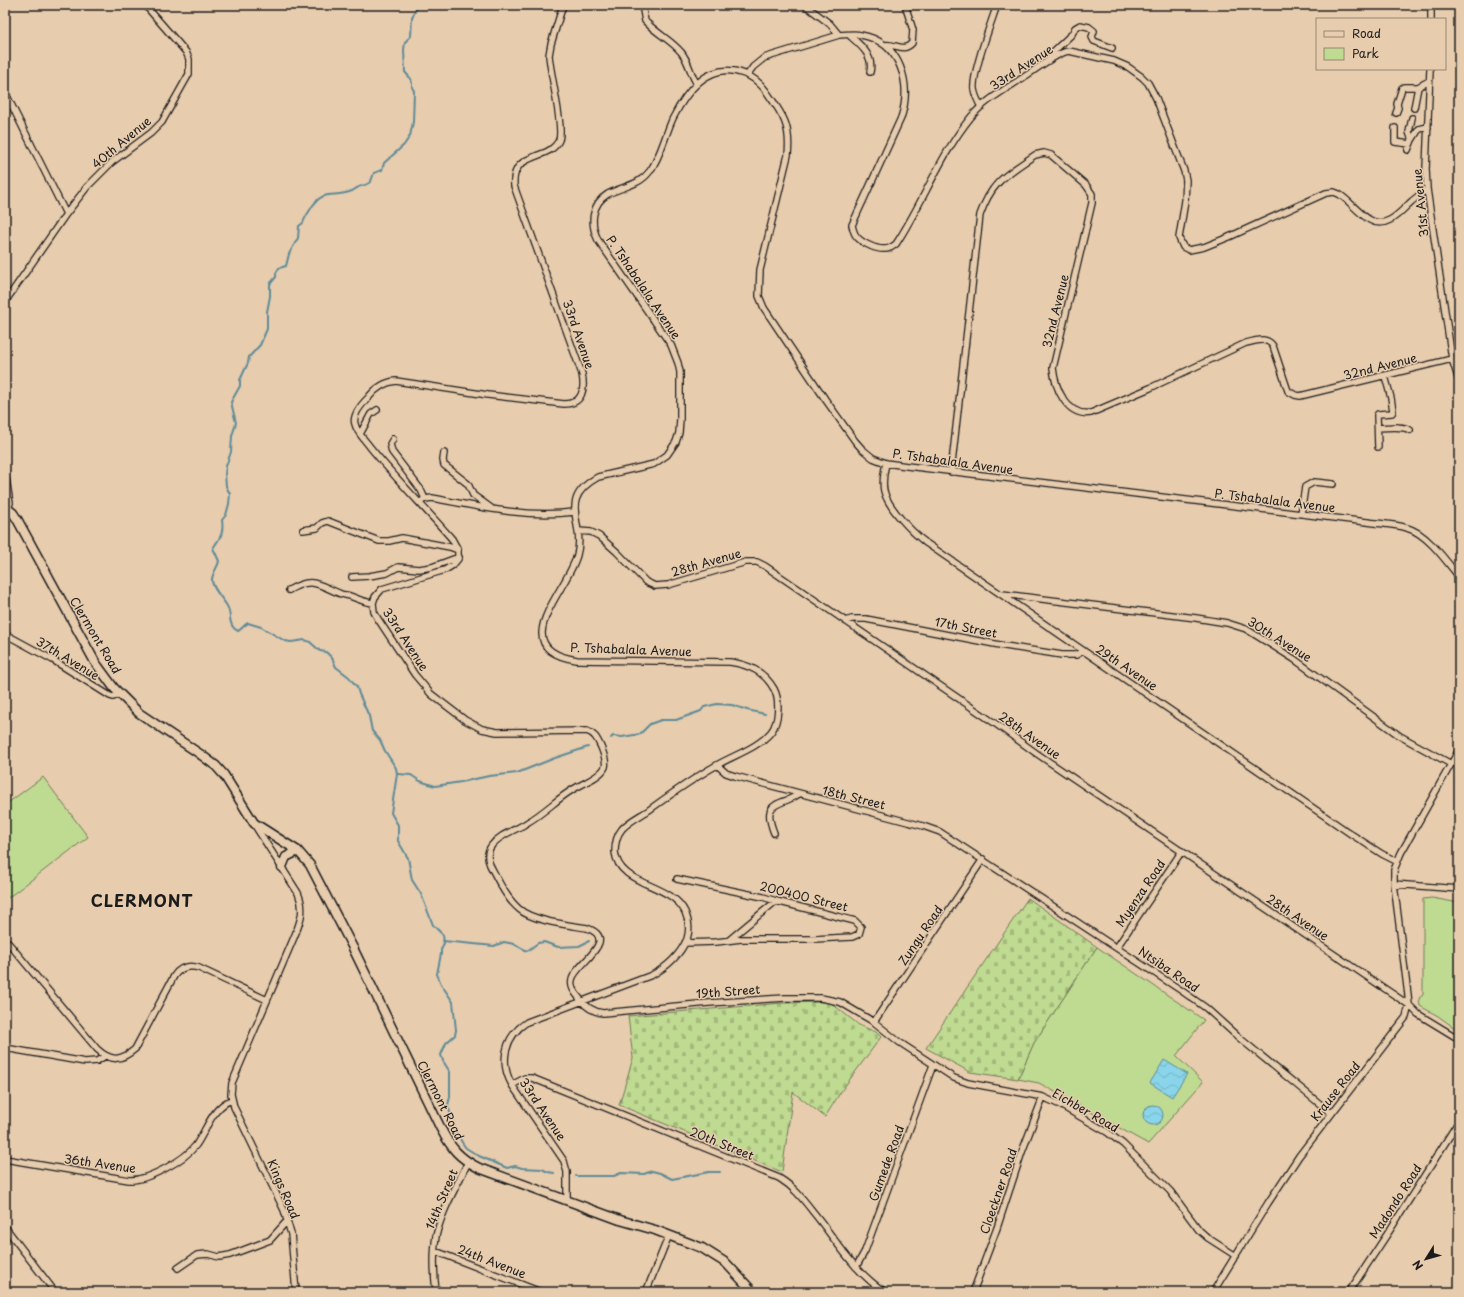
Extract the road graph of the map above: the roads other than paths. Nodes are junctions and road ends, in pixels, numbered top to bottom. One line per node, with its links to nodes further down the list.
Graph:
1 (145, 5): 30 (street, 40th Avenue)
2 (563, 5): 38 (street, 33rd Avenue)
3 (642, 5): 18 (street)
4 (805, 5): 9 (street)
5 (906, 5): 11 (street)
6 (997, 5): 21 (street)
7 (1431, 12): 8 (street)
8 (1431, 18)
9 (839, 35): 10 (street, 33rd Avenue); 16 (street, 33rd Avenue)
10 (849, 35): 11 (street, 33rd Avenue); 15 (street)
11 (885, 45): 21 (street, 33rd Avenue)
12 (1112, 48): 13 (street)
13 (1048, 61): 21 (street, 33rd Avenue); 29 (street, 33rd Avenue)
14 (1430, 70): 17 (street, 31st Avenue)
15 (870, 72)
16 (748, 74): 18 (street, P. Tshabalala Avenue); 42 (street, P. Tshabalala Avenue)
17 (1430, 81): 19 (street); 26 (street, 31st Avenue)
18 (697, 84): 49 (street, P. Tshabalala Avenue)
19 (1418, 87): 22 (street); 23 (street)
20 (5, 92): 30 (street)
21 (981, 107)
22 (1414, 108)
23 (1396, 113)
24 (1412, 118): 27 (street)
25 (1396, 128): 27 (street)
26 (1428, 128): 27 (street); 29 (street, 31st Avenue)
27 (1411, 142): 28 (street)
28 (1408, 150)
29 (1427, 189): 32 (street, 31st Avenue)
30 (66, 214): 31 (street, 40th Avenue)
31 (5, 302)
32 (1452, 359): 33 (street, 32nd Avenue); 34 (street, 31st Avenue)
33 (1385, 376): 36 (street); 44 (street, 32nd Avenue)
34 (1459, 381)
35 (377, 410): 38 (street)
36 (1378, 428): 37 (street); 40 (street)
37 (1410, 430)
38 (360, 434): 46 (street, 33rd Avenue)
39 (393, 438): 46 (street)
40 (1378, 447)
41 (444, 453): 48 (street)
42 (886, 463): 44 (street, P. Tshabalala Avenue); 58 (street, 29th Avenue)
43 (5, 472): 47 (street)
44 (951, 472): 50 (street, P. Tshabalala Avenue)
45 (1333, 484): 50 (street)
46 (422, 501): 48 (street); 53 (street, 33rd Avenue)
47 (7, 508): 63 (street, Clermont Road)
48 (491, 509): 49 (street)
49 (574, 512): 52 (street, P. Tshabalala Avenue)
50 (1301, 514): 56 (street, P. Tshabalala Avenue)
51 (303, 530): 53 (street)
52 (578, 531): 60 (street, 28th Avenue); 66 (street, P. Tshabalala Avenue)
53 (458, 550): 54 (street)
54 (458, 557): 55 (street); 59 (street, 33rd Avenue)
55 (352, 577)
56 (1459, 578)
57 (289, 590): 59 (street)
58 (1000, 593): 62 (street, 29th Avenue); 65 (street, 30th Avenue)
59 (373, 603): 84 (street, 33rd Avenue)
60 (845, 621): 62 (street, 17th Street); 71 (street, 28th Avenue)
61 (5, 634): 63 (street, 37th Avenue)
62 (1083, 651): 73 (street, 29th Avenue)
63 (120, 694): 68 (street, Clermont Road)
64 (1459, 750): 65 (street)
65 (1451, 764): 73 (street)
66 (717, 765): 67 (street, 18th Street); 81 (street, P. Tshabalala Avenue)
67 (799, 794): 69 (street); 72 (street, 18th Street)
68 (254, 824): 70 (street, Clermont Road); 74 (street, Clermont Road)
69 (774, 833)
70 (298, 851): 74 (street); 97 (street, Clermont Road)
71 (1182, 851): 82 (street, Myenza Road); 85 (street, 28th Avenue)
72 (983, 859): 82 (street, Ntsiba Road); 86 (street, Zungu Road)
73 (1396, 861): 76 (street)
74 (282, 867): 83 (street, Clermont Road)
75 (677, 879): 78 (street, 200400 Street)
76 (1394, 884): 77 (street); 85 (street)
77 (1459, 889)
78 (776, 901): 80 (street); 80 (street, 200400 Street)
79 (5, 939): 89 (street)
80 (728, 940): 81 (street, 200400 Street)
81 (685, 943): 84 (street, P. Tshabalala Avenue)
82 (1117, 947): 94 (street, Ntsiba Road)
83 (267, 1000): 89 (street); 93 (street, Clermont Road)
84 (582, 1002): 86 (street, 19th Street); 91 (street, 33rd Avenue)
85 (1409, 1006): 87 (street, 28th Avenue); 94 (street, Krause Road)
86 (874, 1022): 90 (street, Eichber Road)
87 (1459, 1039)
88 (5, 1048): 89 (street)
89 (105, 1056)
90 (933, 1065): 92 (street, Eichber Road); 104 (street, Gumede Road)
91 (512, 1085): 98 (street, 33rd Avenue); 104 (street, 20th Street)
92 (1043, 1097): 103 (street, Eichber Road); 113 (street, Cloeckner Road)
93 (232, 1100): 96 (street, 36th Avenue); 99 (street, Kings Road)
94 (1331, 1113): 103 (street, Krause Road)
95 (1459, 1121): 115 (street, Madondo Road)
96 (5, 1159)
97 (468, 1162): 98 (street, Clermont Road); 102 (street, 14th Street)
98 (566, 1199): 101 (street, Clermont Road)
99 (287, 1221): 105 (street); 107 (street, Kings Road)
100 (5, 1226): 106 (street)
101 (669, 1235): 110 (street); 111 (street, Clermont Road)
102 (435, 1251): 108 (street, 14th Street); 109 (street, 24th Avenue)
103 (1236, 1256): 114 (street, Krause Road)
104 (856, 1267): 112 (street, 20th Street)
105 (178, 1268)
106 (55, 1292)
107 (296, 1292)
108 (436, 1292)
109 (542, 1292)
110 (646, 1292)
111 (753, 1292)
112 (885, 1292)
113 (973, 1292)
114 (1213, 1292)
115 (1349, 1292)

